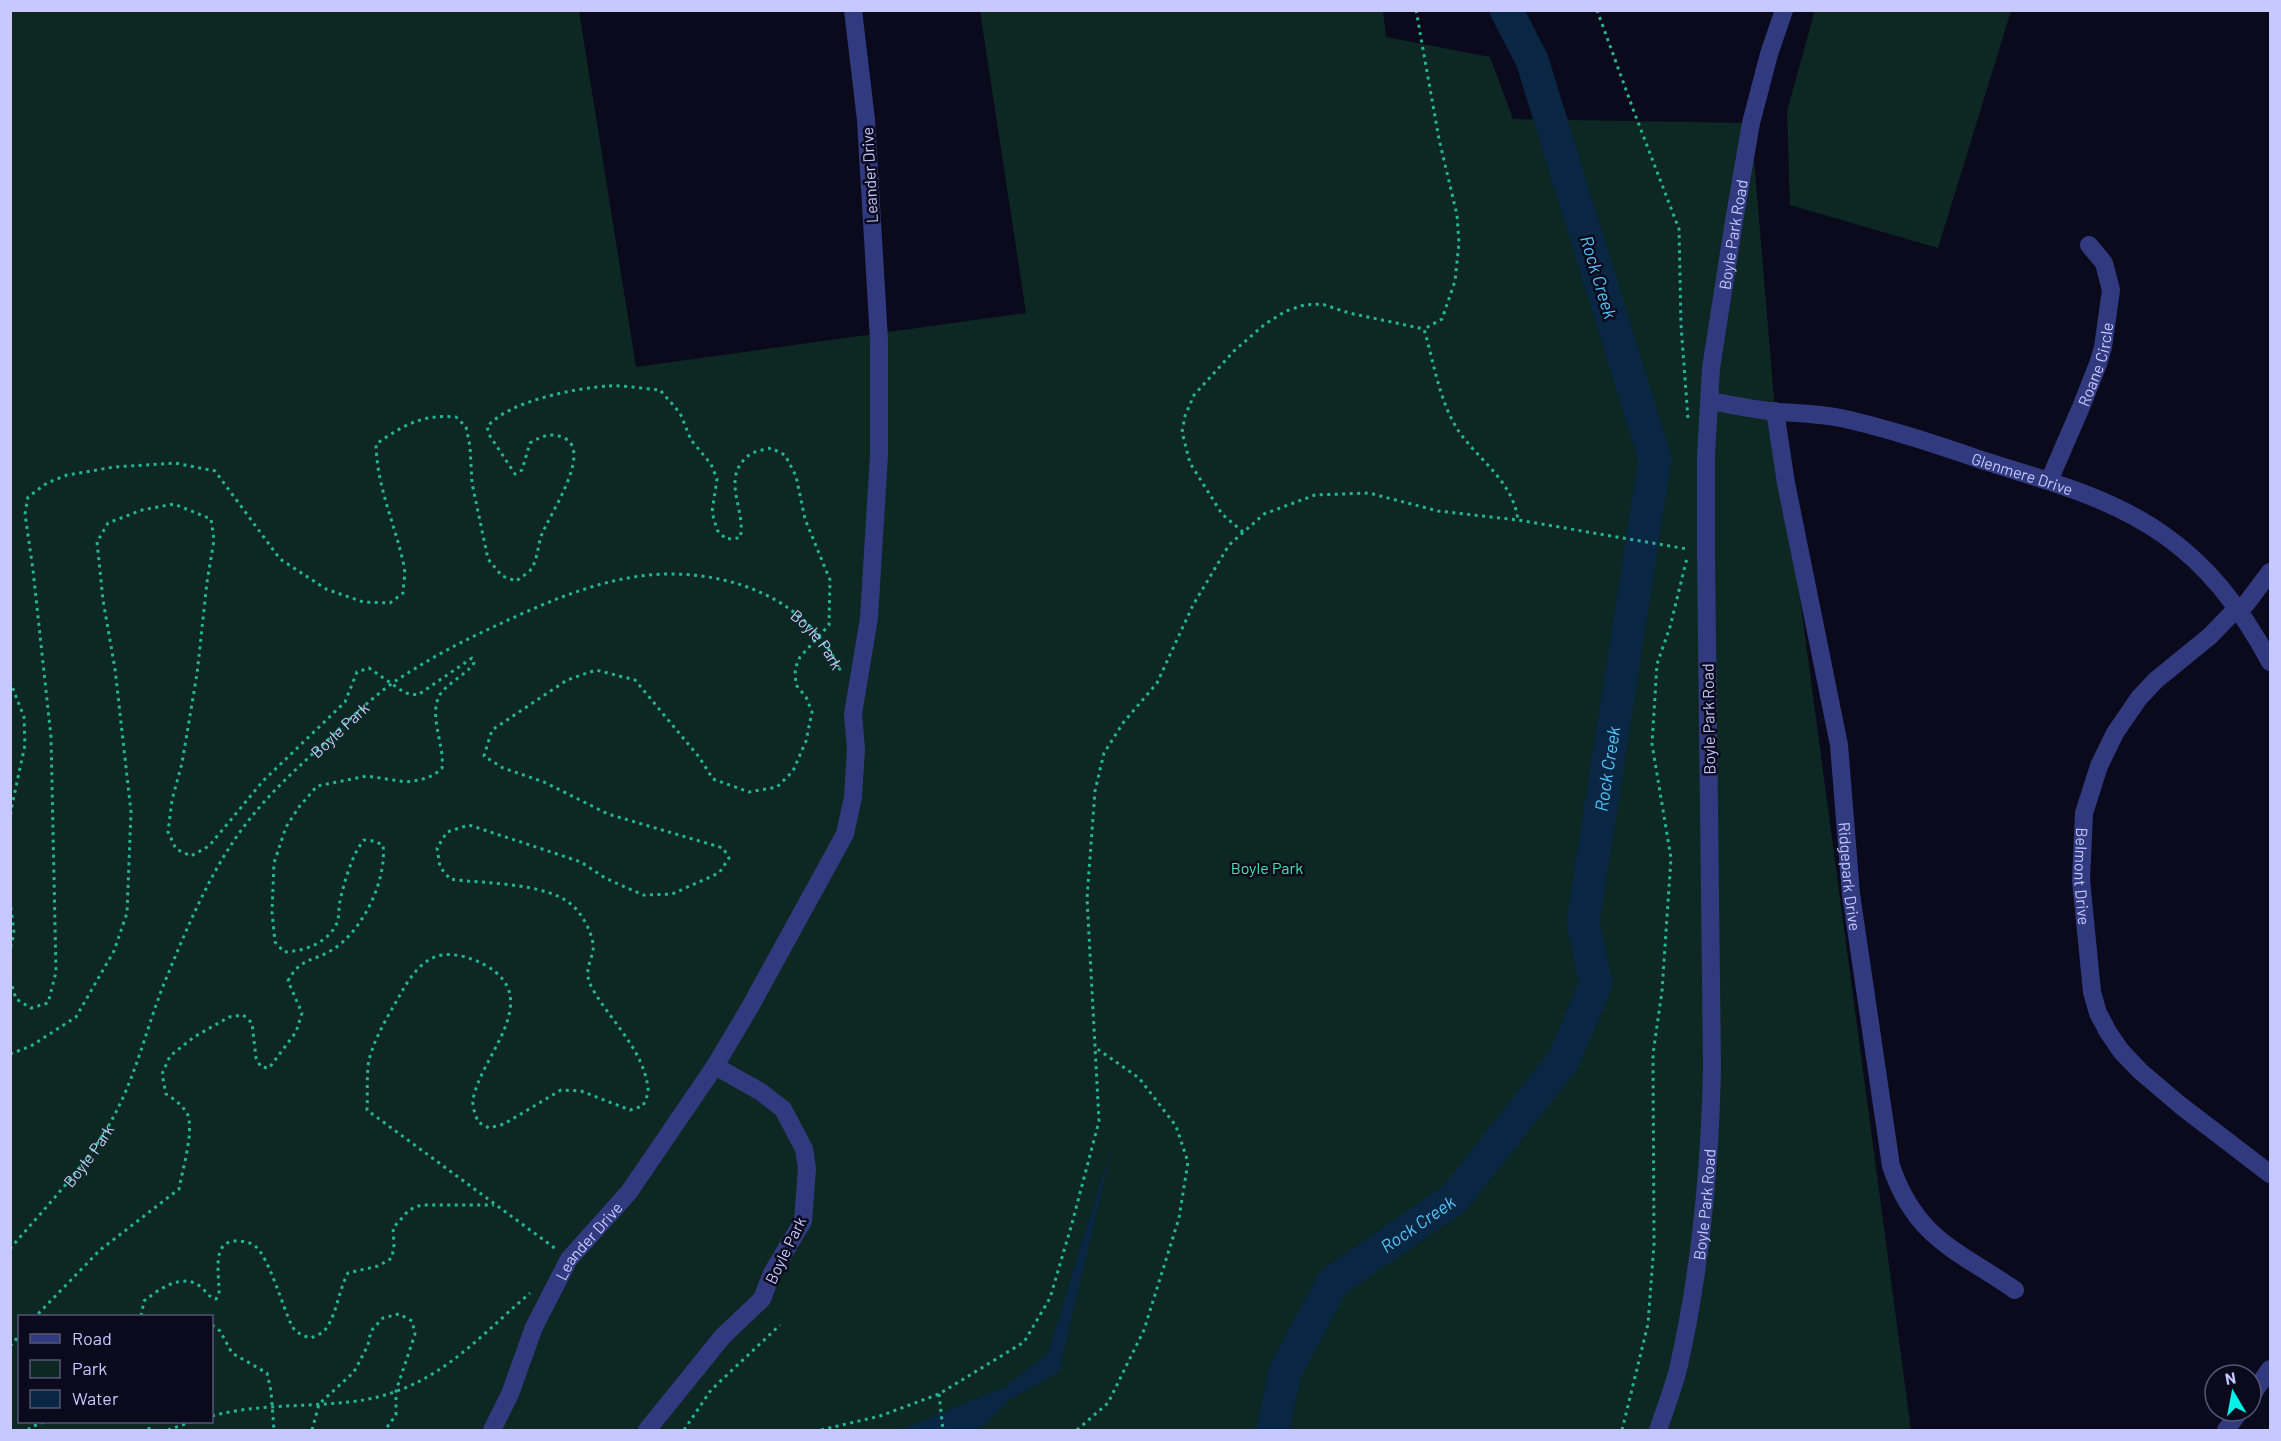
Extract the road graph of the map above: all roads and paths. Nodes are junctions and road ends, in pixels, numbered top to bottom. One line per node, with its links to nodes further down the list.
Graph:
1 (853, 10): 26 (street, Leander Drive)
2 (1416, 10): 6 (path)
3 (1597, 10): 9 (path)
4 (1784, 10): 7 (street, Boyle Park Road)
5 (2089, 245): 10 (street, Roane Circle)
6 (1425, 329): 11 (path); 12 (path)
7 (1710, 401): 8 (street, Glenmere Drive); 56 (street, Boyle Park Road)
8 (1775, 411): 10 (street, Glenmere Drive); 32 (street, Ridgepark Drive)
9 (1689, 424)
10 (2049, 481): 14 (street, Glenmere Drive)
11 (1518, 520): 12 (path); 55 (path)
12 (1243, 532): 24 (path)
13 (2271, 572): 14 (street, Belmont Drive)
14 (2237, 608): 16 (street, Glenmere Drive); 27 (street, Belmont Drive)
15 (817, 635): 17 (path, Boyle Park); 19 (path, Boyle Park); 23 (path); 28 (path)
16 (2271, 662)
17 (843, 677)
18 (10, 681): 20 (path)
19 (393, 683): 25 (path); 29 (path, Boyle Park); 33 (path)
20 (10, 834)
21 (10, 900): 22 (path)
22 (10, 950)
23 (10, 979)
24 (1095, 1047): 38 (path); 54 (path)
25 (10, 1054)
26 (715, 1066): 30 (street, Leander Drive); 50 (street, Boyle Park)
27 (2271, 1174)
28 (496, 1205): 30 (path); 34 (path)
29 (10, 1249)
30 (569, 1259): 49 (street, Leander Drive)
31 (537, 1287): 37 (path)
32 (2015, 1290)
33 (38, 1315)
34 (141, 1315)
35 (780, 1325): 51 (path)
36 (213, 1326): 40 (path)
37 (396, 1391): 39 (path); 39 (path); 48 (path)
38 (939, 1394): 52 (path); 53 (path)
39 (319, 1404): 40 (path); 47 (path)
40 (272, 1408): 41 (path); 46 (path)
41 (213, 1416)
42 (41, 1423): 44 (path)
43 (188, 1423): 45 (path)
44 (28, 1431)
45 (168, 1431)
46 (274, 1431)
47 (312, 1431)
48 (385, 1431)
49 (492, 1431)
50 (647, 1431)
51 (684, 1431)
52 (821, 1431)
53 (943, 1431)
54 (1077, 1431)
55 (1622, 1431)
56 (1658, 1431)

